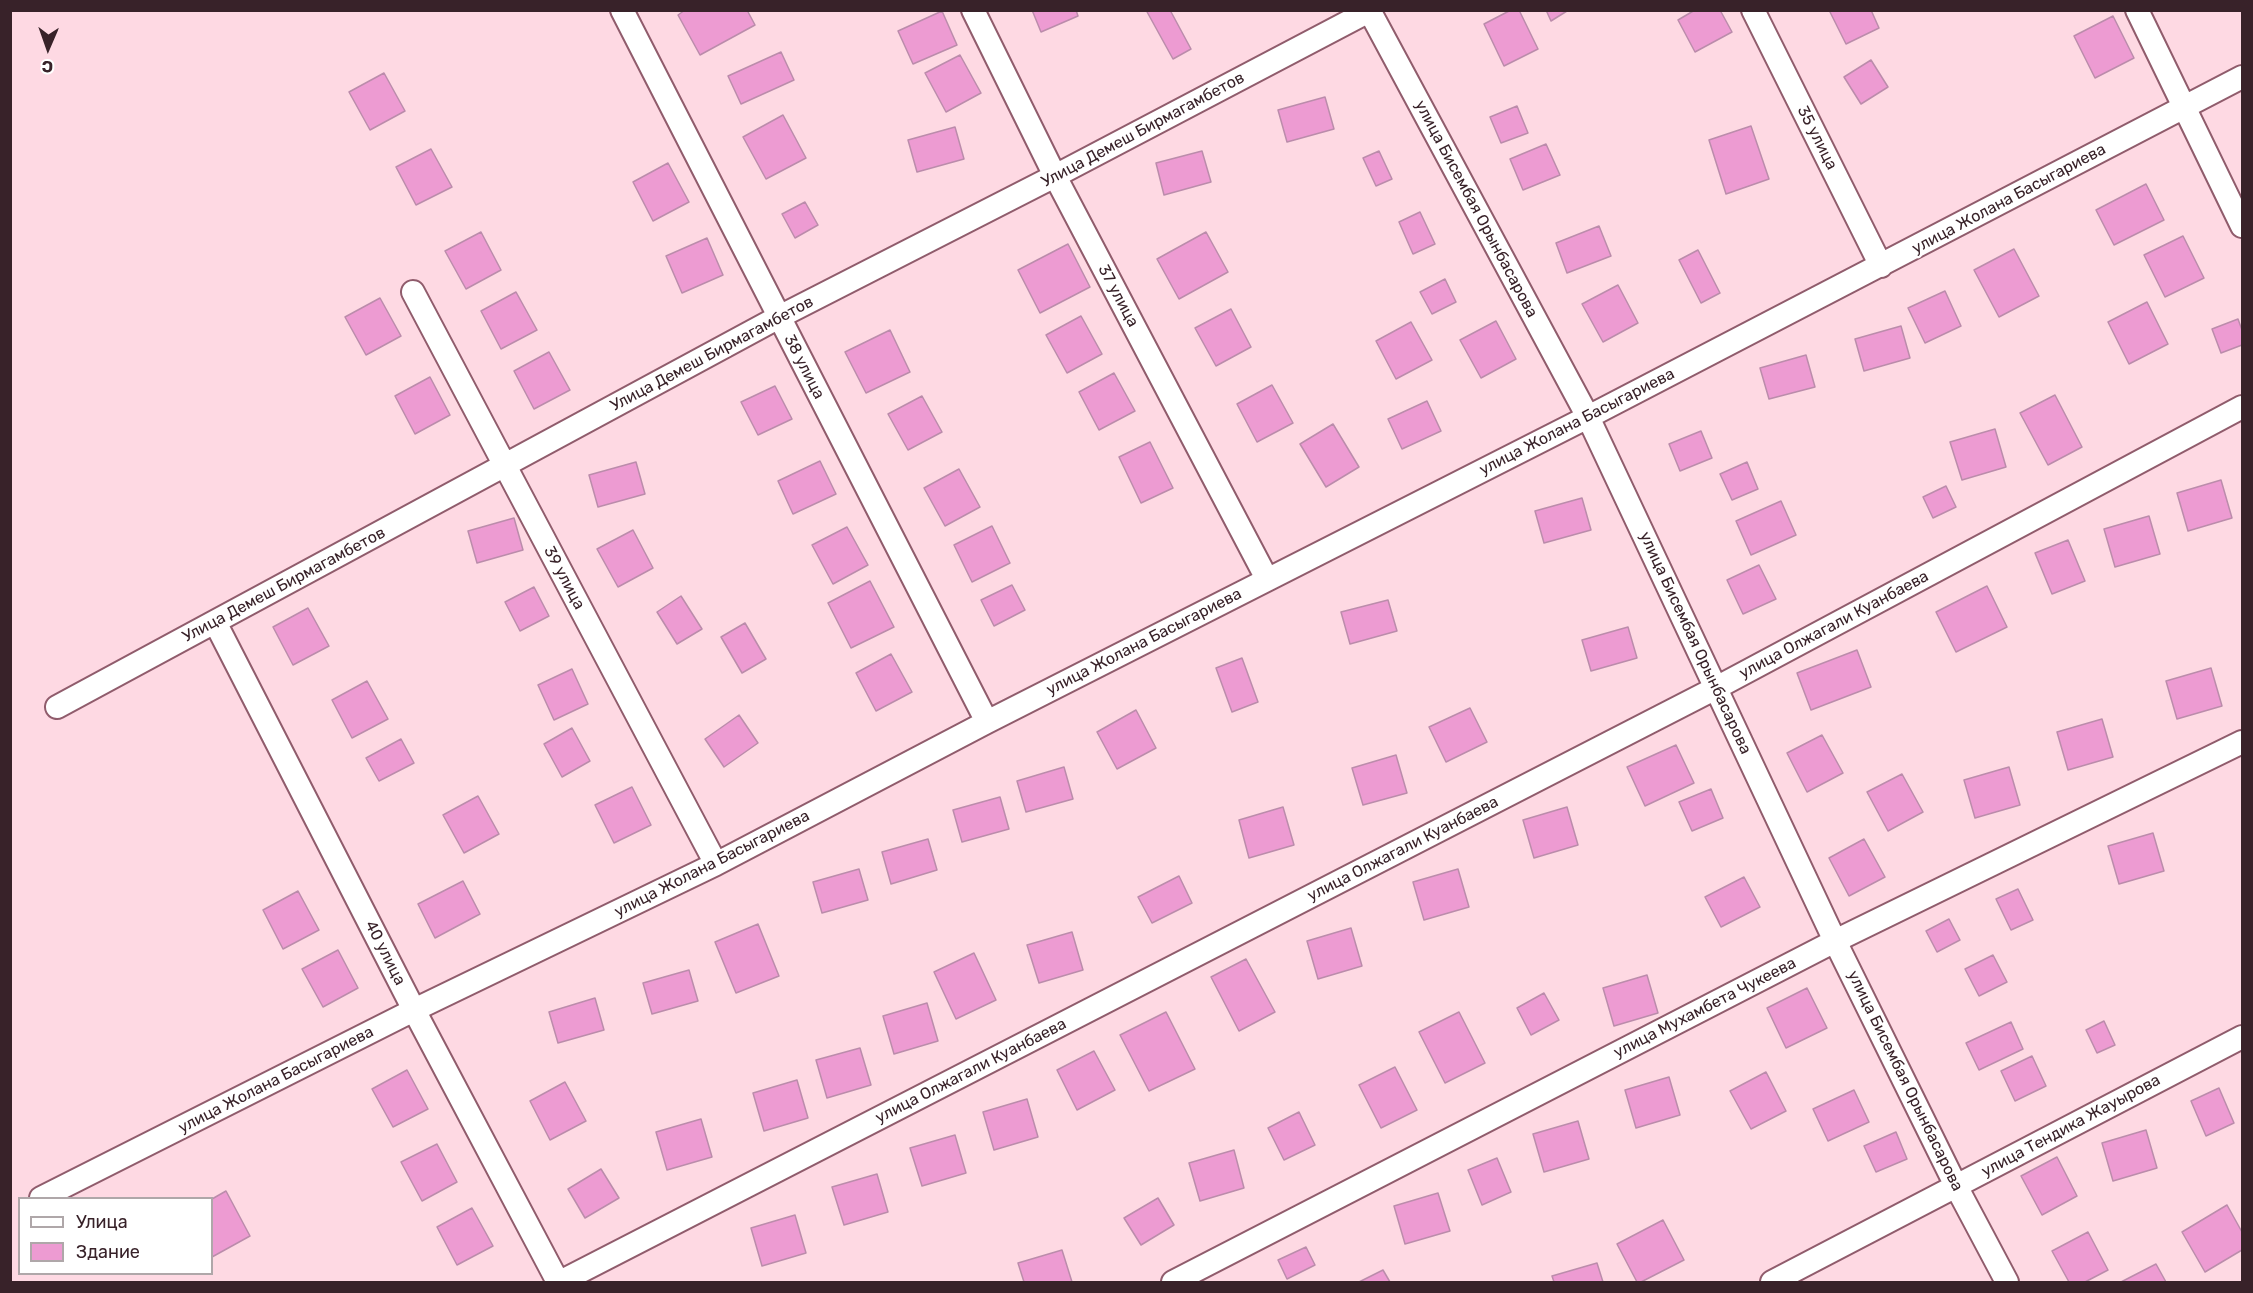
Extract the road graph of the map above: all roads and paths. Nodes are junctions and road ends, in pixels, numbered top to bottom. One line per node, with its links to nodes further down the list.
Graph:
1 (622, 10): 12 (street, 38 улица)
2 (973, 10): 8 (street, 37 улица)
3 (1752, 10): 10 (street, 35 улица)
4 (2137, 10): 7 (street)
5 (1370, 11): 8 (street, Улица Демеш Бирмагамбетов); 14 (street, улица Бисембая Орынбасарова)
6 (2242, 77): 7 (street, улица Жолана Басыгариева)
7 (2184, 106): 9 (street); 10 (street, улица Жолана Басыгариева)
8 (1055, 176): 12 (street, Улица Демеш Бирмагамбетов); 16 (street, 37 улица)
9 (2242, 226)
10 (1881, 266): 14 (street, улица Жолана Басыгариева)
11 (413, 292): 15 (street, 39 улица)
12 (779, 317): 15 (street, Улица Демеш Бирмагамбетов); 20 (street, 38 улица)
13 (2242, 407): 18 (street, улица Олжагали Куанбаева)
14 (1588, 417): 16 (street, улица Жолана Басыгариева); 18 (street, улица Бисембая Орынбасарова)
15 (505, 465): 17 (street, Улица Демеш Бирмагамбетов); 22 (street, 39 улица)
16 (1267, 579): 20 (street, улица Жолана Басыгариева)
17 (215, 622): 19 (street, Улица Демеш Бирмагамбетов); 24 (street, 40 улица)
18 (1716, 688): 23 (street, улица Бисембая Орынбасарова); 28 (street, улица Олжагали Куанбаева)
19 (57, 708)
20 (987, 722): 22 (street, улица Жолана Басыгариева)
21 (2242, 742): 23 (street, улица Мухамбета Чукеева)
22 (716, 864): 24 (street, улица Жолана Басыгариева)
23 (1835, 941): 26 (street, улица Бисембая Орынбасарова); 29 (street, улица Мухамбета Чукеева)
24 (414, 1010): 27 (street, улица Жолана Басыгариева); 28 (street, 40 улица)
25 (2242, 1037): 26 (street, улица Тендика Жауырова)
26 (1956, 1186): 30 (street, улица Тендика Жауырова); 31 (street, улица Бисембая Орынбасарова)
27 (42, 1197)
28 (559, 1282)
29 (1173, 1282)
30 (1772, 1282)
31 (2007, 1282)

